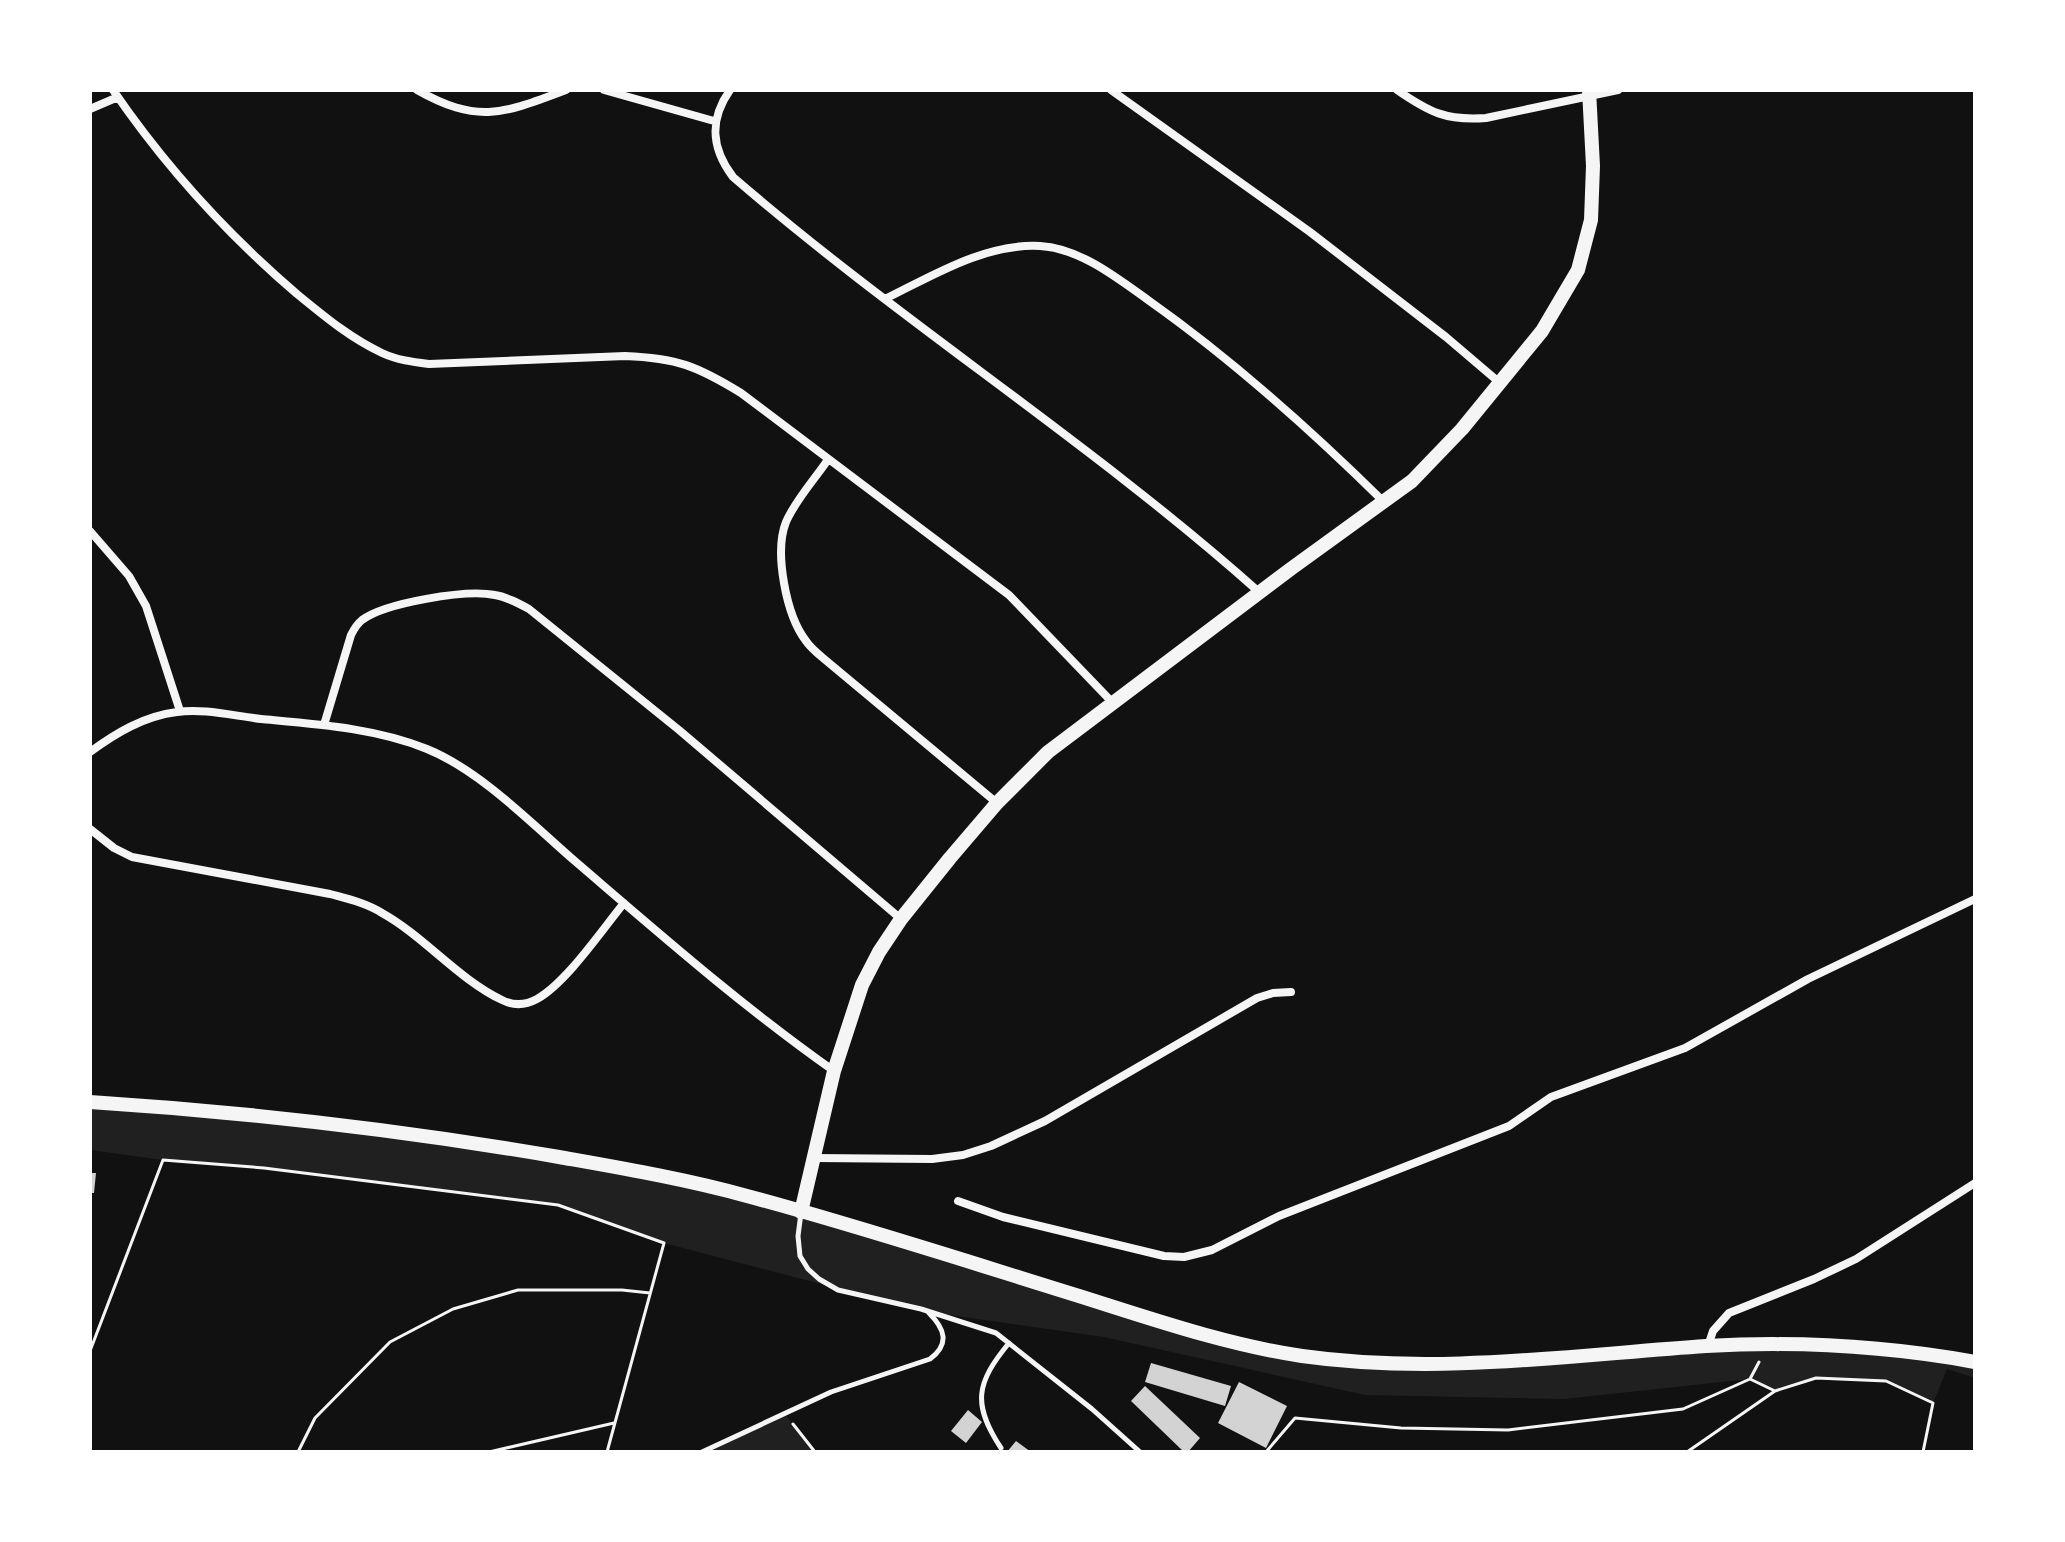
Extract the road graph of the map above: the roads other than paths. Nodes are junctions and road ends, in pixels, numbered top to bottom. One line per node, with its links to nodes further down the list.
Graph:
1 (417, 90): 2 (street)
2 (566, 90)
3 (604, 90): 11 (street)
4 (730, 90): 11 (street)
5 (1111, 90): 13 (street)
6 (1397, 90): 9 (street)
7 (1618, 90): 9 (street)
8 (115, 93): 10 (street); 14 (street)
9 (1589, 94): 13 (main road)
10 (90, 109)
11 (714, 121): 12 (street)
12 (885, 299): 15 (street); 17 (street)
13 (1501, 383): 15 (main road)
14 (827, 461): 18 (street); 22 (street)
15 (1385, 502): 17 (main road)
16 (90, 531): 19 (street)
17 (1259, 592): 18 (main road)
18 (1112, 702): 22 (main road)
19 (180, 711): 20 (street); 21 (street)
20 (324, 725): 25 (street); 26 (street)
21 (90, 752)
22 (997, 803): 26 (main road)
23 (90, 829): 25 (street)
24 (1975, 899): 32 (street)
25 (624, 903): 28 (street)
26 (901, 919): 28 (main road)
27 (1291, 992): 30 (street)
28 (834, 1071): 30 (main road)
29 (90, 1102): 33 (main road)
30 (812, 1158): 33 (main road)
31 (1975, 1183): 36 (street)
32 (958, 1201)
33 (801, 1212): 34 (lane); 36 (main road)
34 (928, 1312): 35 (lane); 39 (lane)
35 (1009, 1343): 38 (lane); 40 (lane)
36 (1708, 1346): 37 (main road)
37 (1975, 1362)
38 (1001, 1448)
39 (702, 1452)
40 (1140, 1452)

